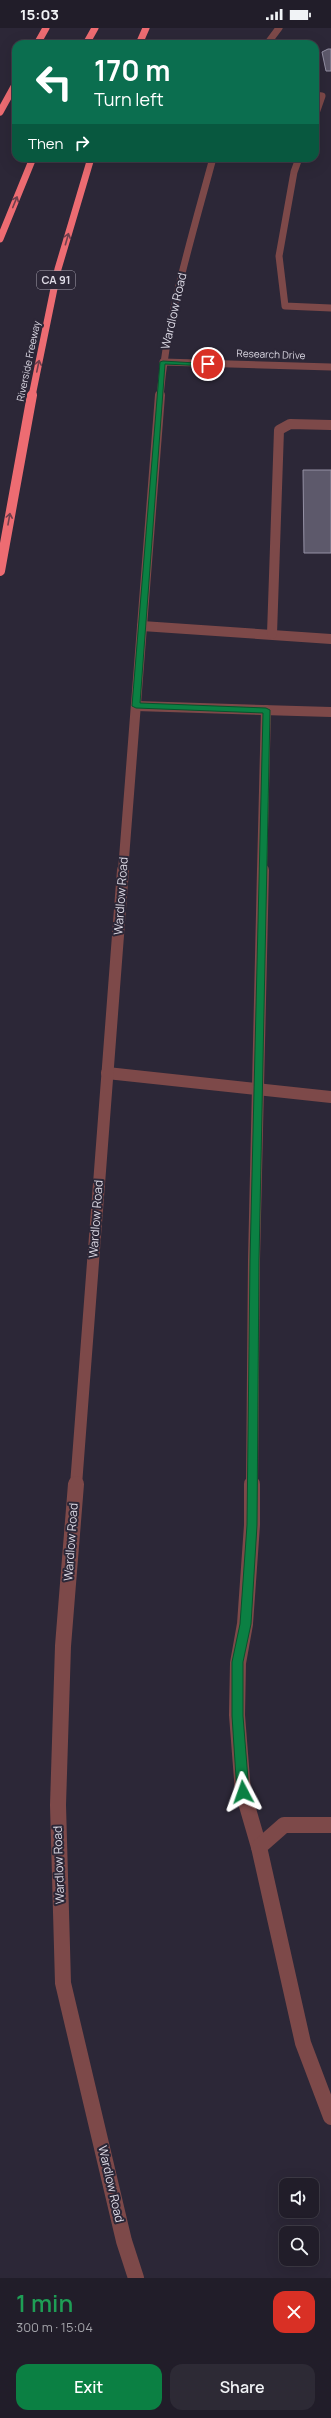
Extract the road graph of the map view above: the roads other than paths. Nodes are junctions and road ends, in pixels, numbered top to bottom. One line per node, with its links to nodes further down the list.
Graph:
1 (46, 28): 5 (highway)
2 (95, 28): 6 (highway)
3 (146, 28): 7 (highway)
4 (279, 28): 8 (street)
5 (39, 40)
6 (88, 40)
7 (141, 40)
8 (270, 40)
9 (12, 90): 12 (highway)
10 (319, 96): 11 (street)
11 (319, 105)
12 (0, 112)
13 (31, 162): 17 (highway, one-way to 13)
14 (90, 162): 22 (highway, Riverside Freeway / CA 91, one-way to 14)
15 (212, 162): 19 (street, Wardlow Road)
16 (298, 162): 18 (street)
17 (0, 238)
18 (331, 308)
19 (163, 362): 20 (street, Research Drive); 23 (street, Wardlow Road)
20 (331, 367)
21 (331, 426): 24 (street)
22 (0, 571)
23 (142, 626): 24 (street); 26 (street, Wardlow Road)
24 (272, 634): 25 (street)
25 (331, 639)
26 (136, 706): 27 (street); 29 (street, Wardlow Road)
27 (266, 710): 28 (street); 30 (street)
28 (331, 712)
29 (107, 1073): 30 (street); 35 (street, Wardlow Road)
30 (258, 1089): 31 (street); 33 (street)
31 (331, 1097)
32 (331, 1825): 33 (street)
33 (259, 1848): 34 (street)
34 (331, 2117)
35 (136, 2278)

